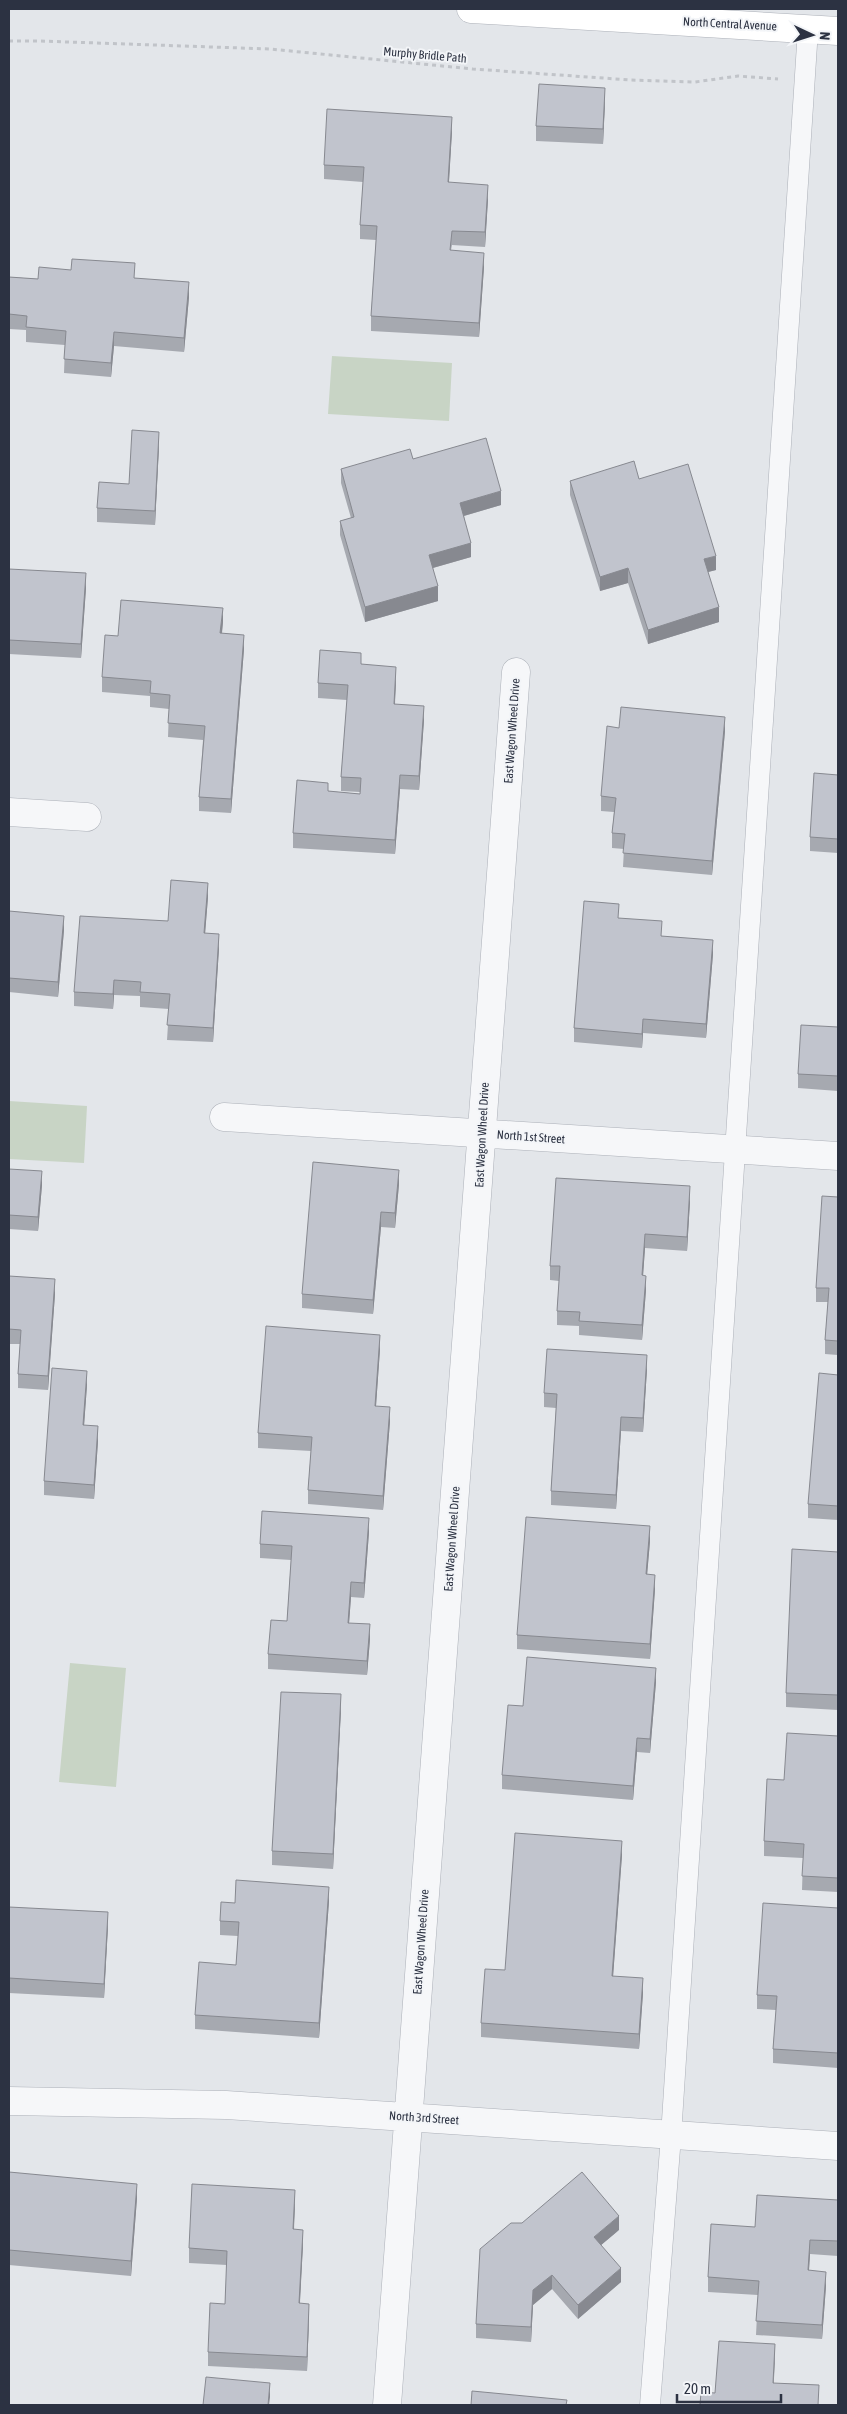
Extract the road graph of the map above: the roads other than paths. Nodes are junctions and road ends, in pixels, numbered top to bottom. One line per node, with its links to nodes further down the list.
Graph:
1 (471, 9): 2 (main road, North Central Avenue)
2 (629, 13): 3 (main road, North Central Avenue)
3 (808, 28): 4 (main road, North Central Avenue); 10 (lane)
4 (838, 31)
5 (516, 672): 9 (street, East Wagon Wheel Drive)
6 (9, 812): 7 (street)
7 (87, 817)
8 (224, 1118): 9 (street, North 1st Street)
9 (482, 1134): 10 (street, North 1st Street); 13 (street, East Wagon Wheel Drive)
10 (736, 1150): 11 (street, North 1st Street); 14 (lane)
11 (838, 1156)
12 (9, 2101): 13 (street, North 3rd Street)
13 (408, 2116): 14 (street, North 3rd Street); 16 (street, East Wagon Wheel Drive)
14 (671, 2136): 15 (street, North 3rd Street); 17 (lane)
15 (838, 2146)
16 (386, 2405)
17 (650, 2405)

